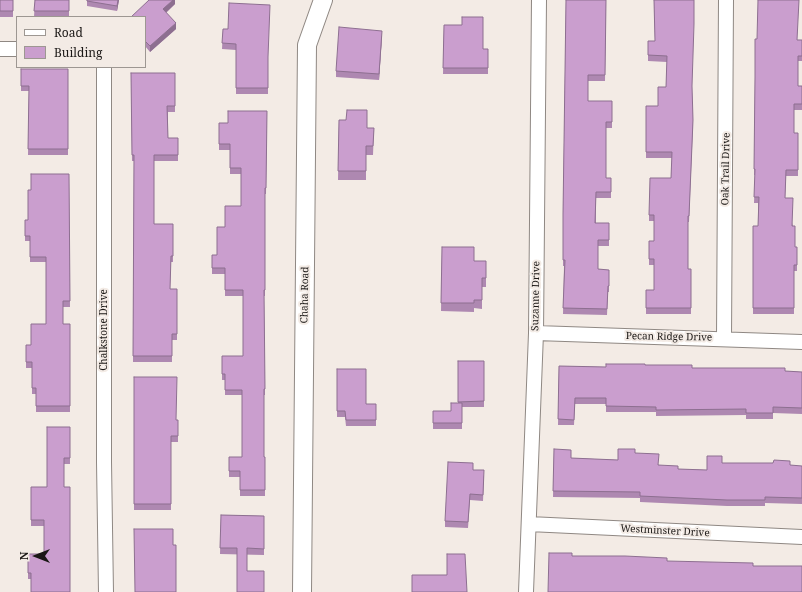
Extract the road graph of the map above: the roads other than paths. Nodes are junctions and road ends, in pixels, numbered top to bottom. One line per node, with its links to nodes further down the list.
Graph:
1 (323, 0): 13 (street, Chaha Road)
2 (539, 0): 7 (street, Suzanne Drive)
3 (726, 0): 8 (street, Oak Trail Drive)
4 (0, 49): 5 (street)
5 (16, 49)
6 (104, 68): 12 (street, Chalkstone Drive)
7 (536, 333): 8 (street, Pecan Ridge Drive); 10 (street, Suzanne Drive)
8 (724, 338): 9 (street, Pecan Ridge Drive)
9 (802, 342)
10 (529, 524): 11 (street, Westminster Drive); 14 (street, Suzanne Drive)
11 (802, 537)
12 (106, 592)
13 (302, 592)
14 (526, 592)

